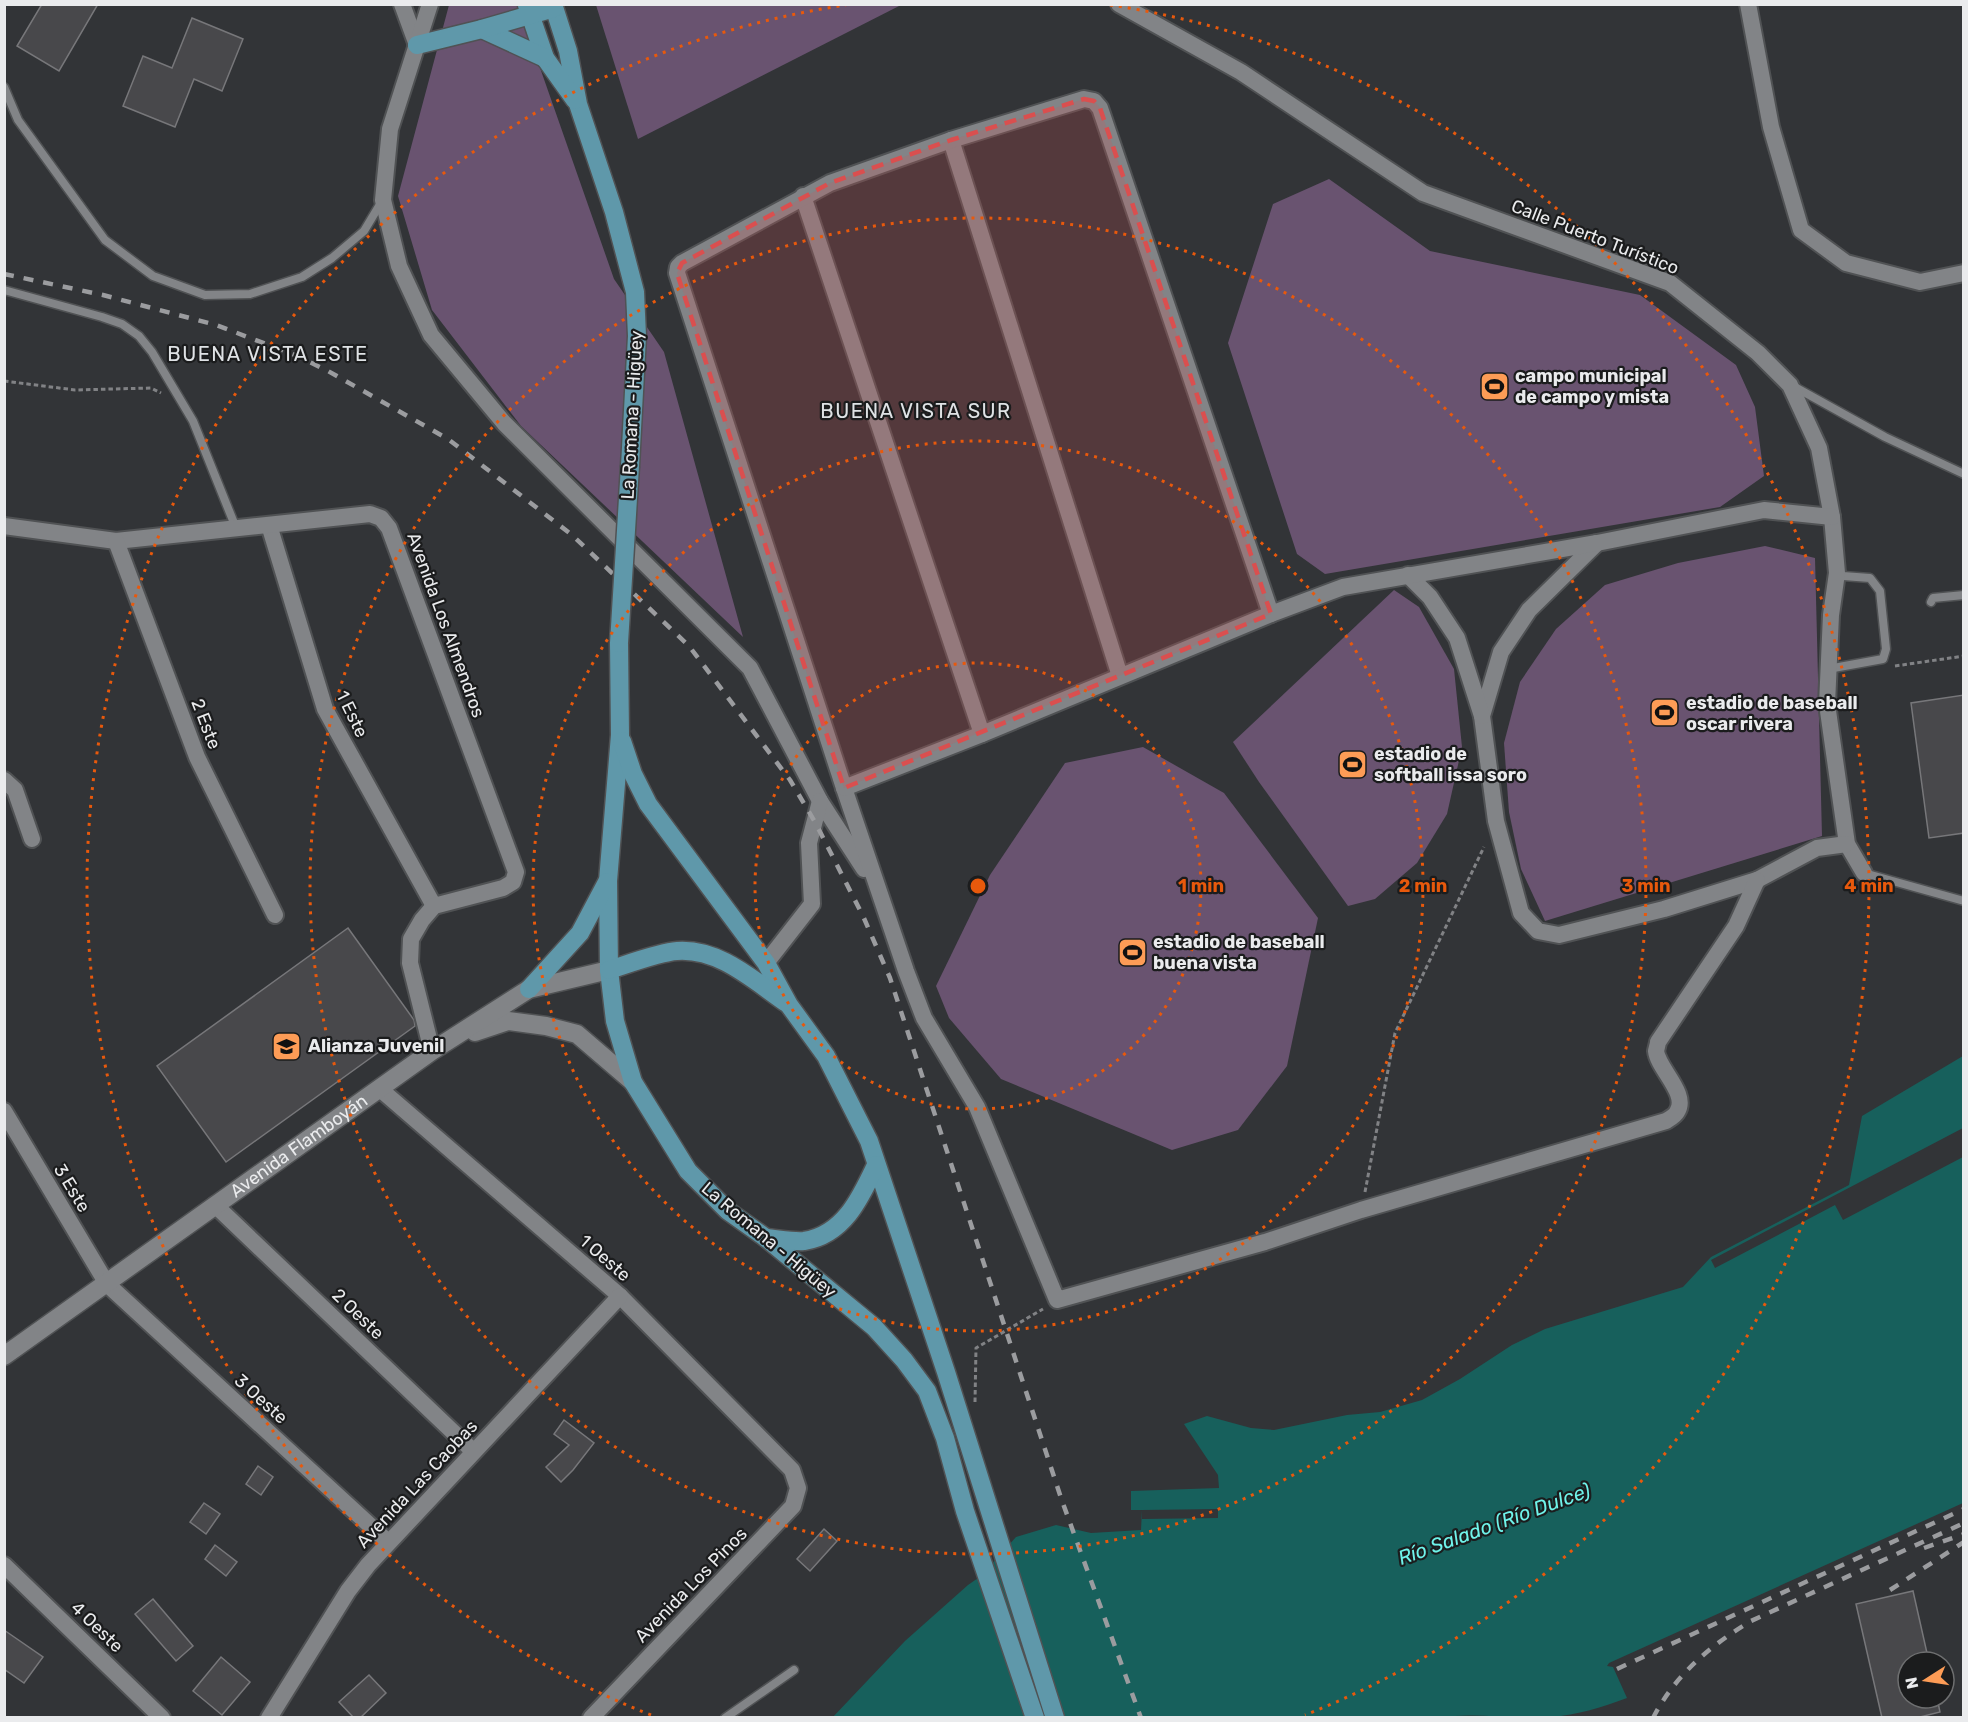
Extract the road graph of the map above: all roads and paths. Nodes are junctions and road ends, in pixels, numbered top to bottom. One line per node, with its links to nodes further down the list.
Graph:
1 (402, 4): 8 (street)
2 (430, 4): 8 (street)
3 (1119, 4): 18 (street, Calle Puerto Turístico)
4 (1748, 4): 15 (street)
5 (553, 6): 6 (main road); 11 (main road, La Romana - Higüey)
6 (528, 10): 7 (main road); 9 (main road, La Romana - Higüey)
7 (482, 29): 8 (main road); 9 (main road)
8 (417, 45): 14 (street)
9 (545, 58): 11 (main road, La Romana - Higüey)
10 (4, 87): 14 (lane)
11 (578, 104): 36 (main road, La Romana - Higüey, bridge)
12 (951, 140): 13 (street); 31 (street); 33 (street)
13 (803, 196): 35 (street); 38 (street)
14 (383, 200): 39 (street)
15 (1964, 273)
16 (4, 290): 24 (lane)
17 (4, 381): 19 (path)
18 (1790, 385): 20 (lane); 21 (street, Calle Puerto Turístico)
19 (168, 396)
20 (1964, 474)
21 (1832, 517): 26 (street); 27 (street, Calle Puerto Turístico)
22 (269, 525): 24 (street, Avenida Los Almendros); 48 (street, 1 Este); 48 (street, Avenida Los Almendros)
23 (4, 526): 25 (street, Avenida Los Almendros)
24 (236, 528): 25 (street, Avenida Los Almendros)
25 (116, 540): 49 (street, 2 Este)
26 (1597, 543): 28 (street); 34 (street)
27 (1837, 573): 32 (street, Calle Puerto Turístico); 32 (lane)
28 (1408, 576): 31 (street); 34 (street)
29 (1964, 595): 30 (lane)
30 (1930, 602)
31 (1271, 614): 33 (street)
32 (1828, 669): 42 (street, Calle Puerto Turístico)
33 (1120, 676): 35 (street)
34 (1482, 716): 40 (street)
35 (982, 734): 38 (street)
36 (620, 735): 45 (main road, La Romana - Higüey); 50 (main road, La Romana - Higüey)
37 (4, 780): 41 (street)
38 (844, 788): 46 (street)
39 (820, 801): 46 (street); 50 (street)
40 (1496, 821): 44 (street); 61 (path)
41 (32, 839)
42 (1847, 844): 43 (street); 44 (street)
43 (1864, 873): 47 (lane)
44 (1757, 880): 61 (street)
45 (608, 881): 51 (main road, La Romana - Higüey); 52 (main road)
46 (878, 890): 65 (street)
47 (1964, 901)
48 (434, 906): 55 (street)
49 (275, 915)
50 (766, 963): 53 (main road, La Romana - Higüey)
51 (609, 970): 52 (street, Avenida Flamboyán); 53 (main road); 56 (main road, La Romana - Higüey)
52 (529, 989): 54 (street, Avenida Flamboyán)
53 (789, 1005): 59 (main road, La Romana - Higüey)
54 (453, 1038): 55 (street, Avenida Flamboyán); 56 (street)
55 (432, 1051): 57 (street, Avenida Flamboyán)
56 (633, 1082): 62 (main road, La Romana - Higüey)
57 (380, 1089): 60 (street, Avenida Flamboyán); 64 (street, 1 Oeste)
58 (4, 1111): 63 (street, 3 Este)
59 (876, 1165): 62 (main road); 78 (main road, La Romana - Higüey)
60 (215, 1205): 63 (street, Avenida Flamboyán); 68 (street, 2 Oeste)
61 (1361, 1210): 65 (street)
62 (766, 1238): 77 (main road, La Romana - Higüey)
63 (107, 1284): 67 (street, Avenida Flamboyán); 70 (street, 3 Oeste)
64 (620, 1296): 68 (street, Avenida Las Caobas); 69 (street, 1 Oeste)
65 (1057, 1300): 66 (path)
66 (976, 1348)
67 (4, 1356)
68 (473, 1451): 70 (street, Avenida Las Caobas)
69 (792, 1470): 75 (street, Avenida Los Pinos)
70 (388, 1542): 74 (street, Avenida Las Caobas)
71 (4, 1565): 73 (street, 4 Oeste)
72 (794, 1671): 76 (lane)
73 (162, 1718)
74 (269, 1718)
75 (591, 1718)
76 (725, 1718)
77 (1035, 1718)
78 (1055, 1718)

